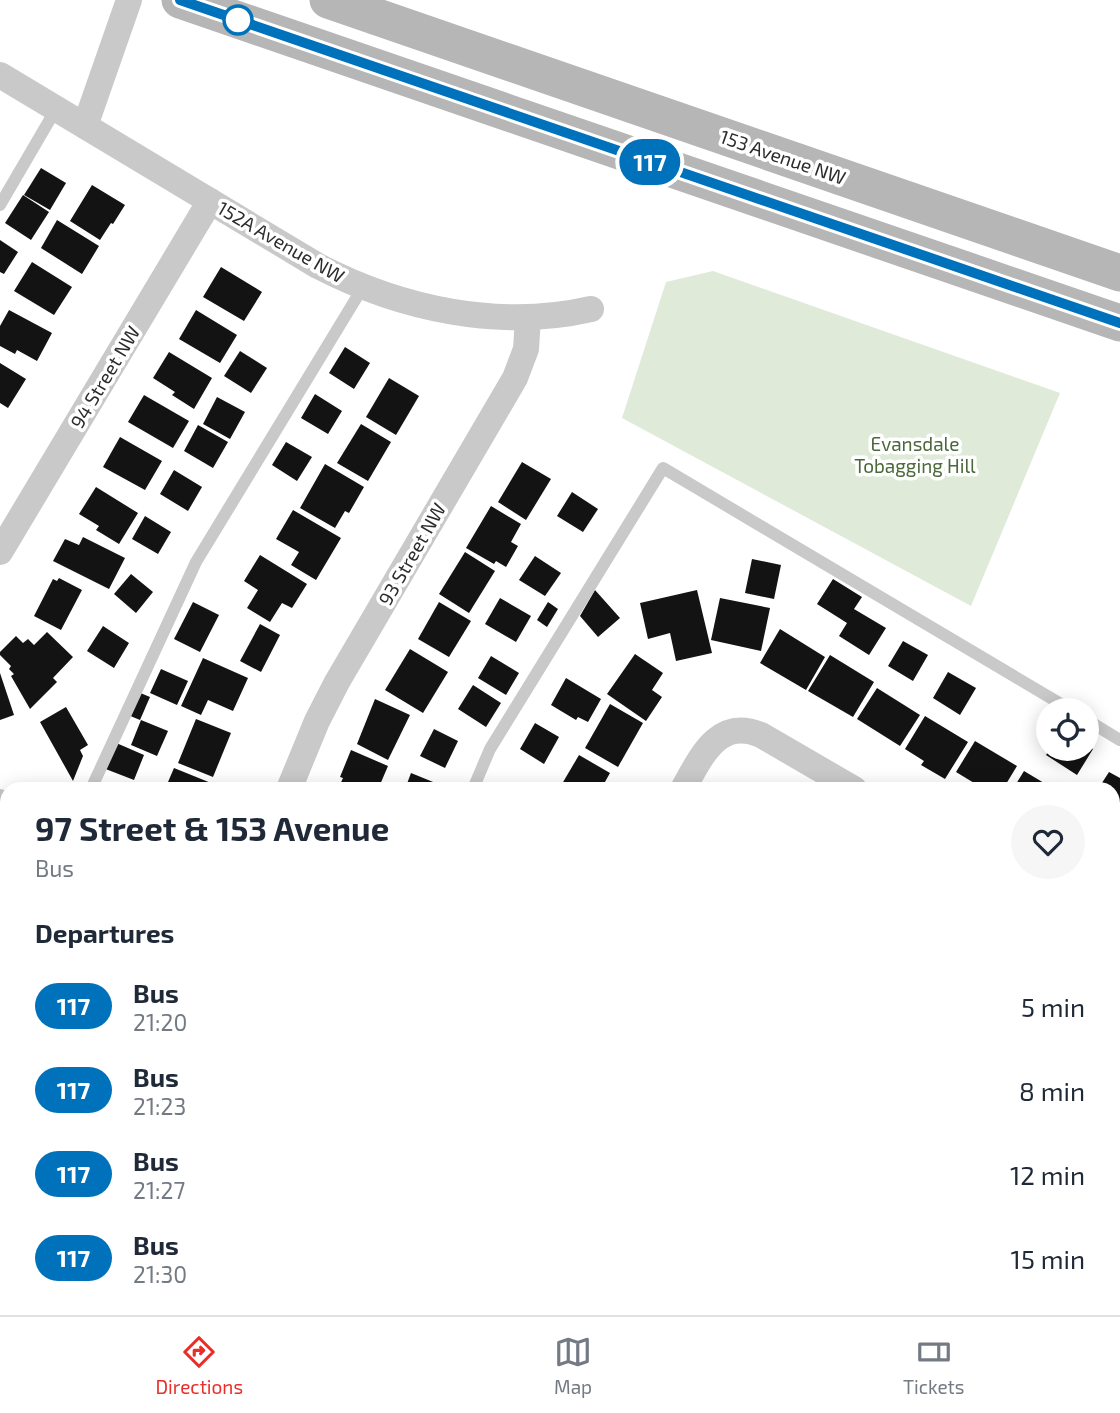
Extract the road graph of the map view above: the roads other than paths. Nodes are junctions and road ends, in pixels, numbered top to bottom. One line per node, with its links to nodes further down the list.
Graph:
1 (129, 0): 6 (street)
2 (180, 0): 13 (main road)
3 (328, 0): 9 (main road, 153 Avenue NW)
4 (0, 75): 5 (street, 152A Avenue NW)
5 (56, 109): 6 (street, 152A Avenue NW); 8 (lane)
6 (85, 126): 7 (street, 152A Avenue NW)
7 (210, 201): 10 (street, 152A Avenue NW); 14 (street, 94 Street NW)
8 (0, 205)
9 (1120, 273)
10 (363, 287): 12 (street, 152A Avenue NW); 18 (lane)
11 (591, 309): 12 (street, 152A Avenue NW)
12 (528, 318): 19 (street, 93 Street NW)
13 (1120, 323)
14 (0, 552)
15 (1051, 698): 20 (lane)
16 (1099, 727): 17 (lane)
17 (1120, 740)
18 (94, 782)
19 (292, 782)
20 (476, 782)
21 (687, 782): 22 (street)
22 (842, 782)

